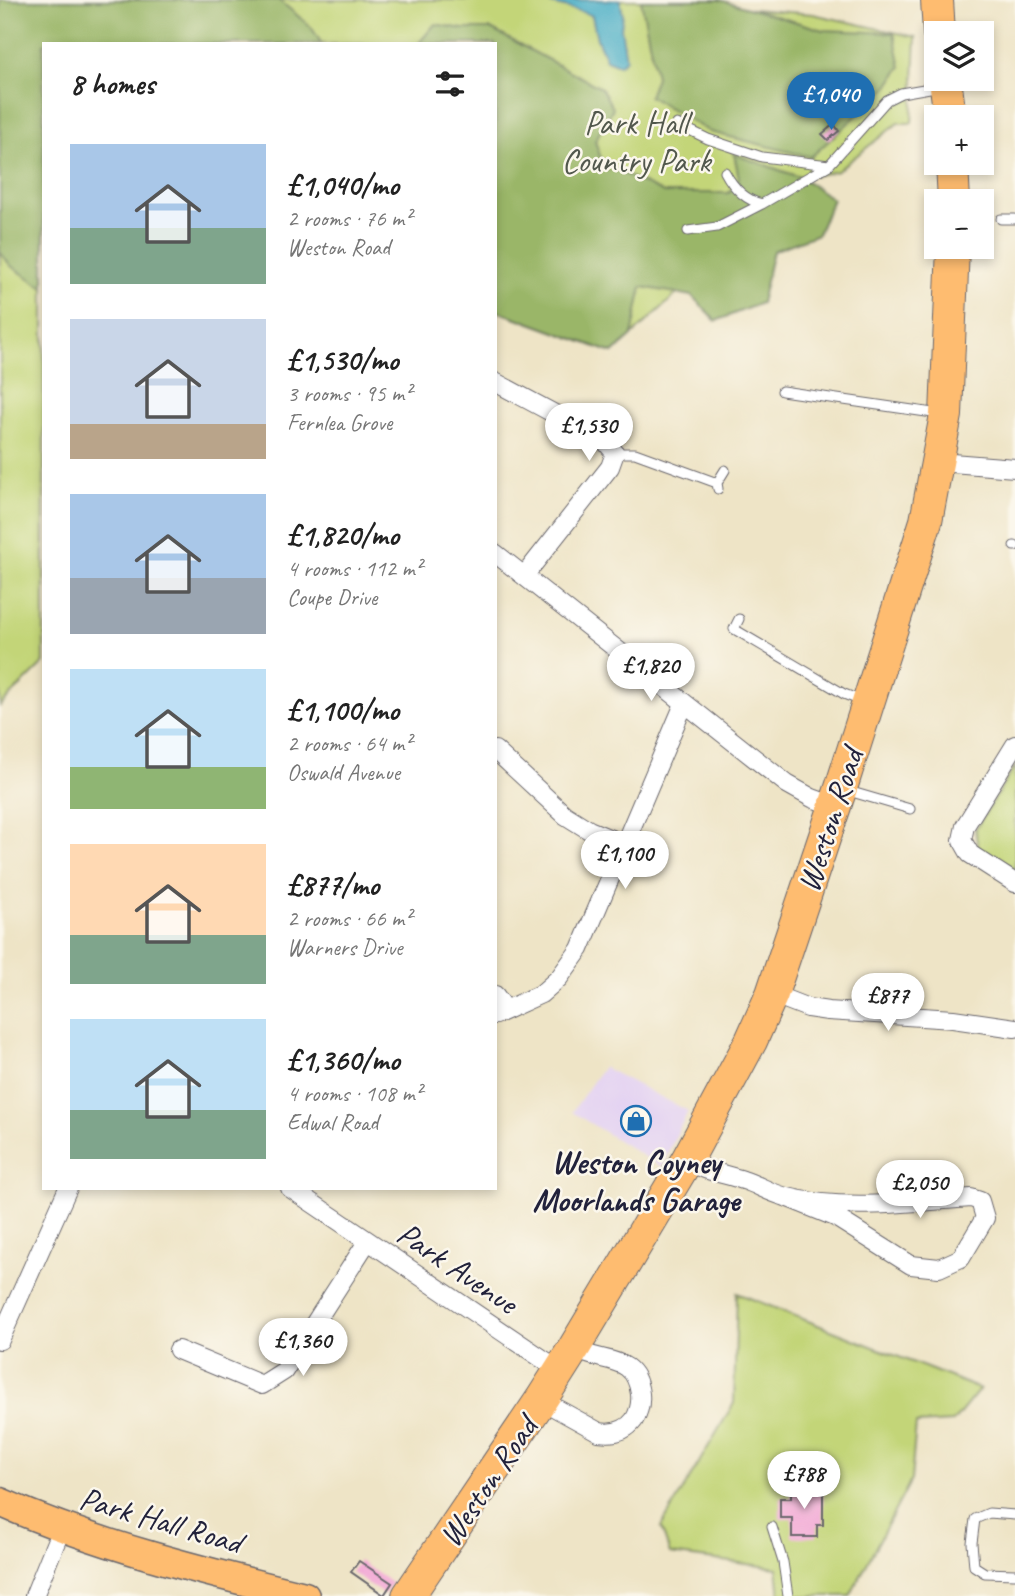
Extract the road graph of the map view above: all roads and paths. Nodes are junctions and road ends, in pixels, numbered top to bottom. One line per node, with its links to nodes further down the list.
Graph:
1 (937, 0): 2 (highway)
2 (938, 21)
3 (947, 95): 5 (lane)
4 (677, 124): 5 (lane)
5 (829, 165): 7 (lane)
6 (725, 172): 7 (lane)
7 (762, 204): 10 (lane)
8 (1001, 219): 9 (lane)
9 (1015, 219)
10 (688, 231)
11 (952, 259): 14 (highway, Weston Road)
12 (497, 383): 15 (street)
13 (782, 391): 14 (lane)
14 (946, 415): 16 (highway, Weston Road)
15 (615, 453): 18 (lane); 20 (street)
16 (939, 463): 17 (street); 22 (highway, Weston Road)
17 (1015, 468)
18 (725, 470)
19 (497, 555): 20 (street)
20 (524, 576): 23 (street)
21 (739, 619): 22 (lane)
22 (866, 703): 26 (highway, Weston Road)
23 (684, 704): 26 (street); 28 (street)
24 (1015, 745): 29 (street)
25 (497, 752): 28 (street)
26 (838, 797): 27 (lane); 30 (highway, Weston Road)
27 (910, 809)
28 (623, 844): 31 (street)
29 (1015, 883)
30 (772, 994): 32 (street); 33 (highway, Weston Road)
31 (501, 1012)
32 (1015, 1028)
33 (687, 1160): 36 (street); 40 (highway, Weston Road)
34 (67, 1190): 38 (street)
35 (293, 1190): 37 (street, Park Avenue)
36 (783, 1196): 36 (street)
37 (367, 1241): 39 (street); 40 (street, Park Avenue)
38 (0, 1340)
39 (178, 1350)
40 (566, 1359): 41 (highway, Weston Road); 41 (street, Weston Road)
41 (541, 1400): 49 (highway, Weston Road)
42 (0, 1502): 44 (main road, Park Hall Road)
43 (1015, 1515): 46 (lane)
44 (62, 1527): 47 (street); 48 (main road, Park Hall Road)
45 (772, 1527): 50 (lane)
46 (1015, 1574)
47 (34, 1596)
48 (305, 1596)
49 (408, 1596)
50 (788, 1596)

